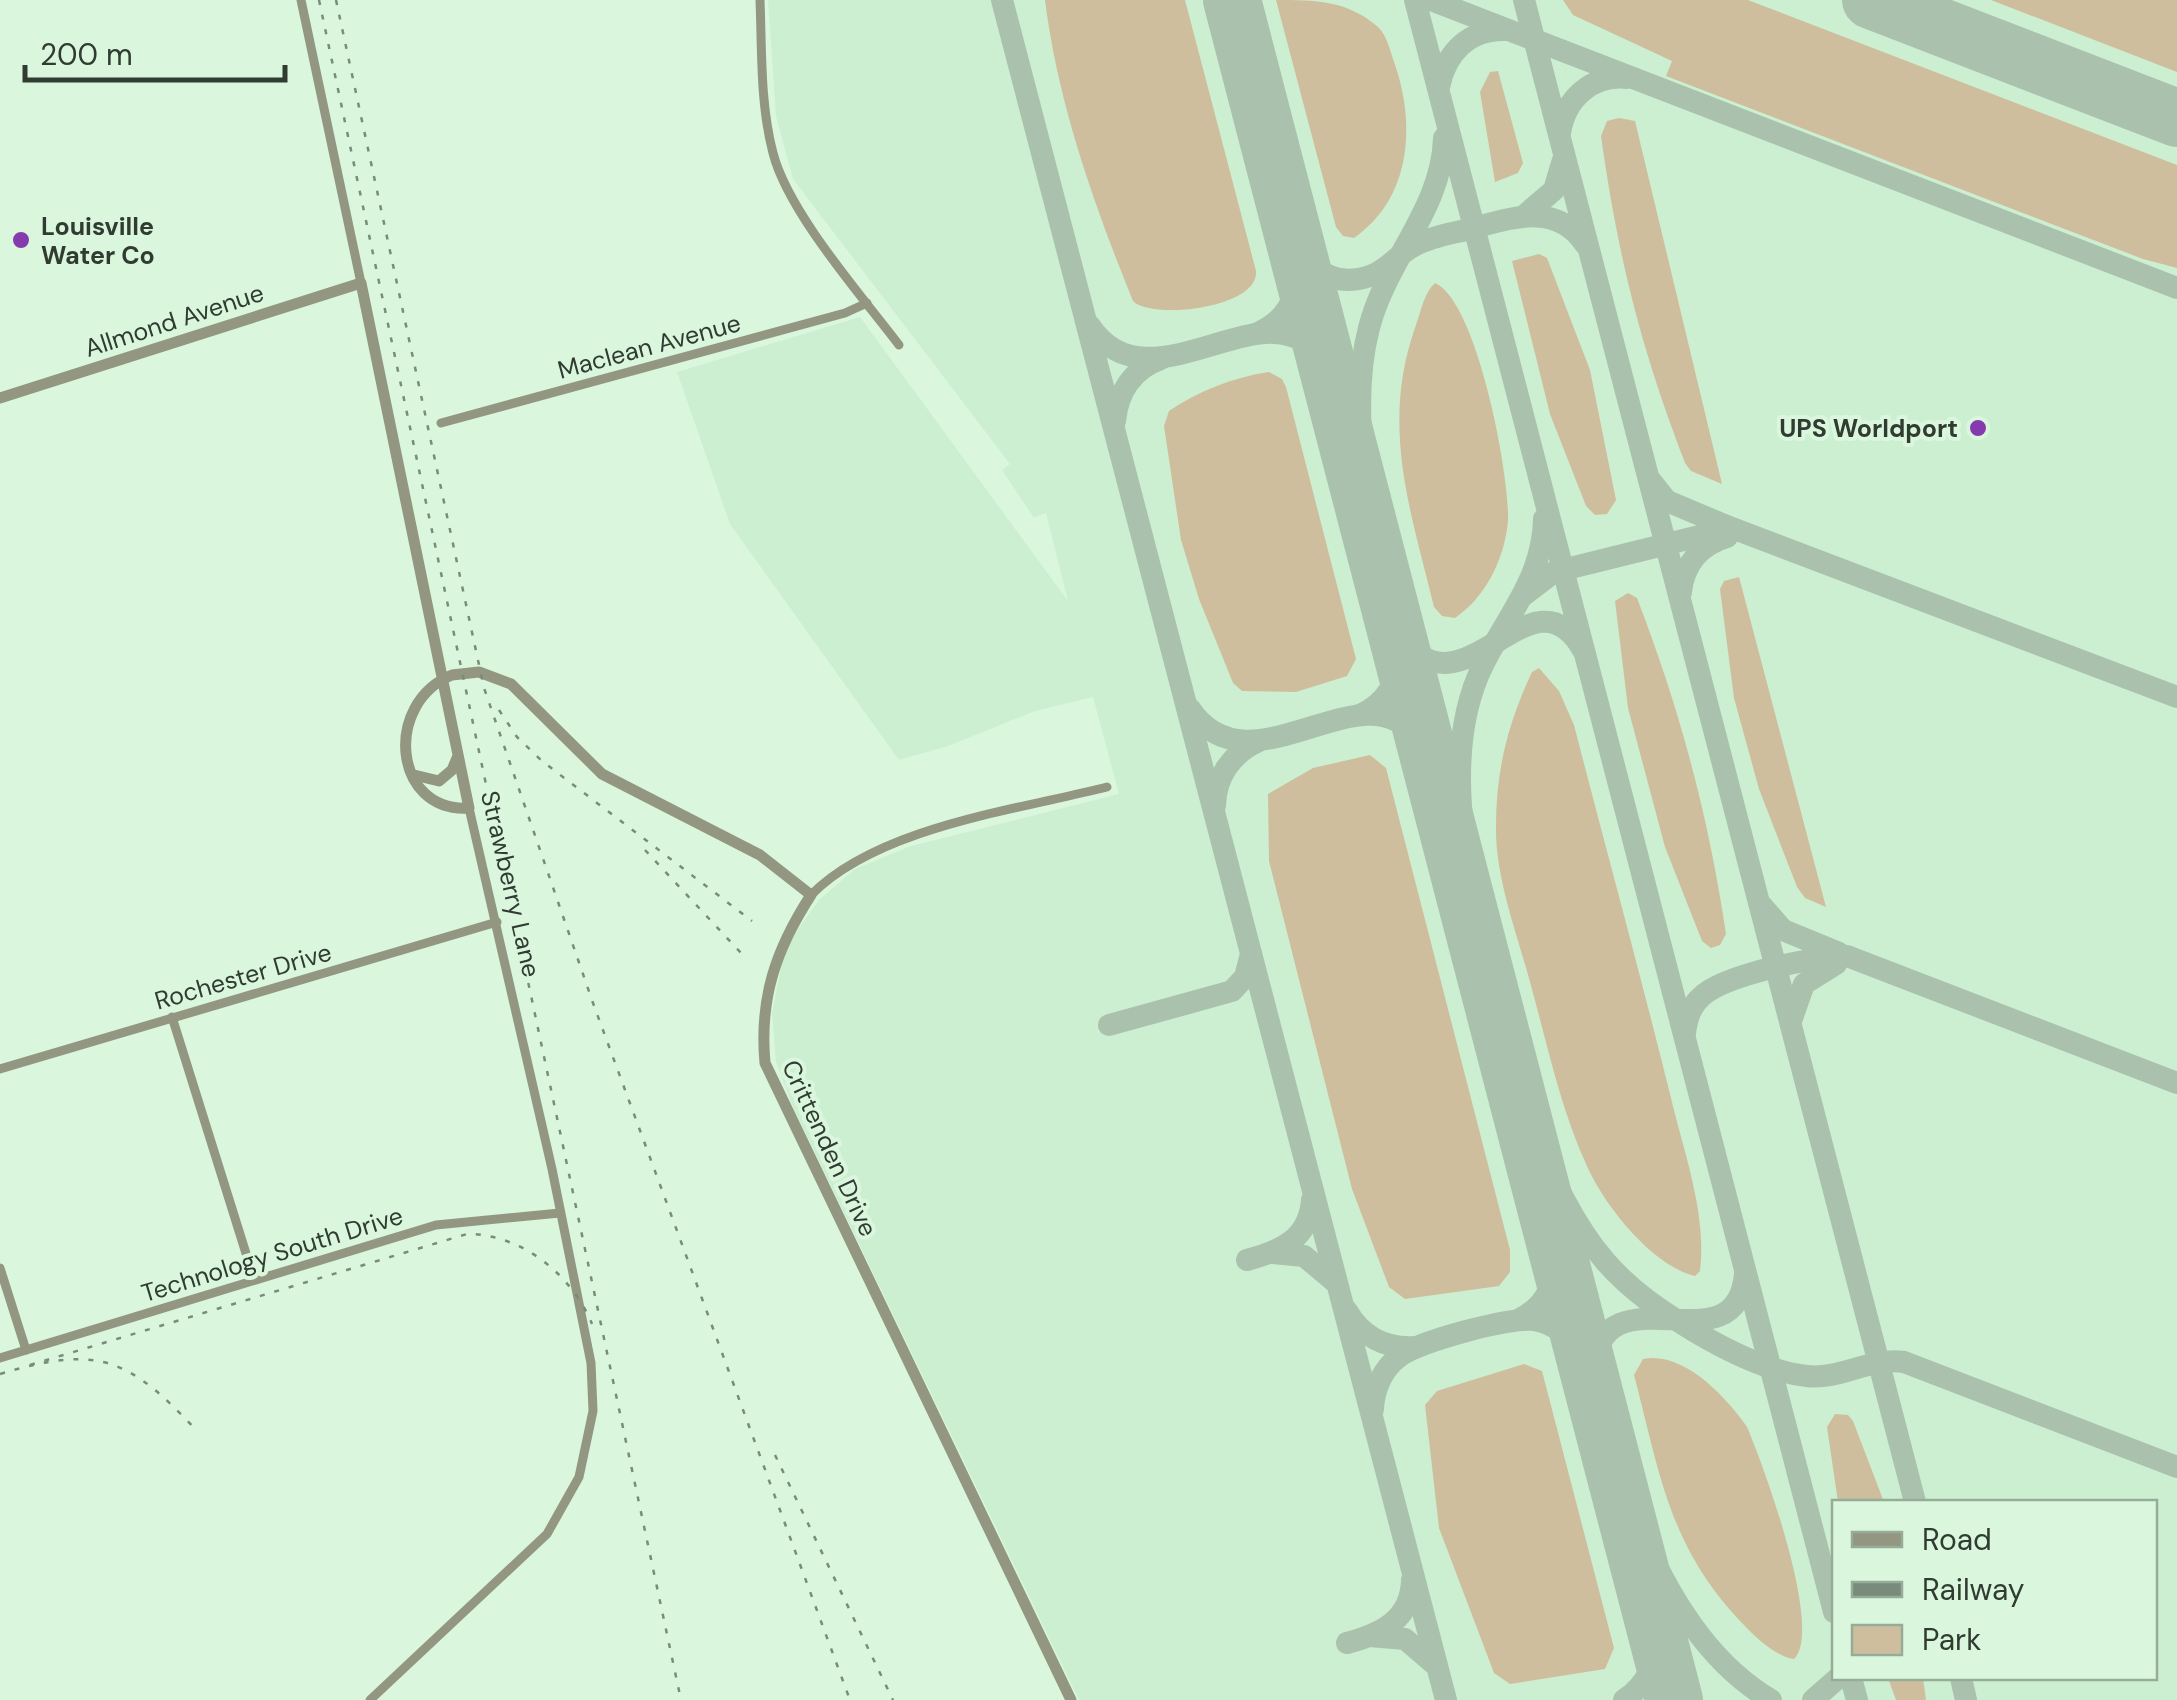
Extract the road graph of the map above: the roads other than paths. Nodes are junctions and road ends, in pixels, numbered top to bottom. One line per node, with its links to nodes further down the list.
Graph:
1 (300, 0): 3 (street, Strawberry Lane)
2 (760, 0): 4 (street)
3 (362, 283): 6 (street, Allmond Avenue); 8 (street, Strawberry Lane)
4 (867, 302): 5 (street); 7 (street, Maclean Avenue)
5 (899, 345)
6 (0, 398)
7 (440, 423)
8 (458, 754): 9 (street); 11 (street, Strawberry Lane)
9 (412, 774): 11 (street); 12 (street)
10 (1107, 787): 12 (street, Crittenden Drive)
11 (470, 808): 13 (street, Strawberry Lane)
12 (811, 895): 22 (street, Crittenden Drive)
13 (498, 922): 14 (street, Rochester Drive); 16 (street, Strawberry Lane)
14 (172, 1017): 15 (street, Rochester Drive); 18 (street)
15 (0, 1069)
16 (560, 1213): 18 (street, Technology South Drive); 21 (street, Strawberry Lane)
17 (0, 1268): 19 (street)
18 (254, 1279): 19 (street, Technology South Drive)
19 (26, 1350): 20 (street, Technology South Drive)
20 (0, 1358)
21 (370, 1700)
22 (1071, 1700)

